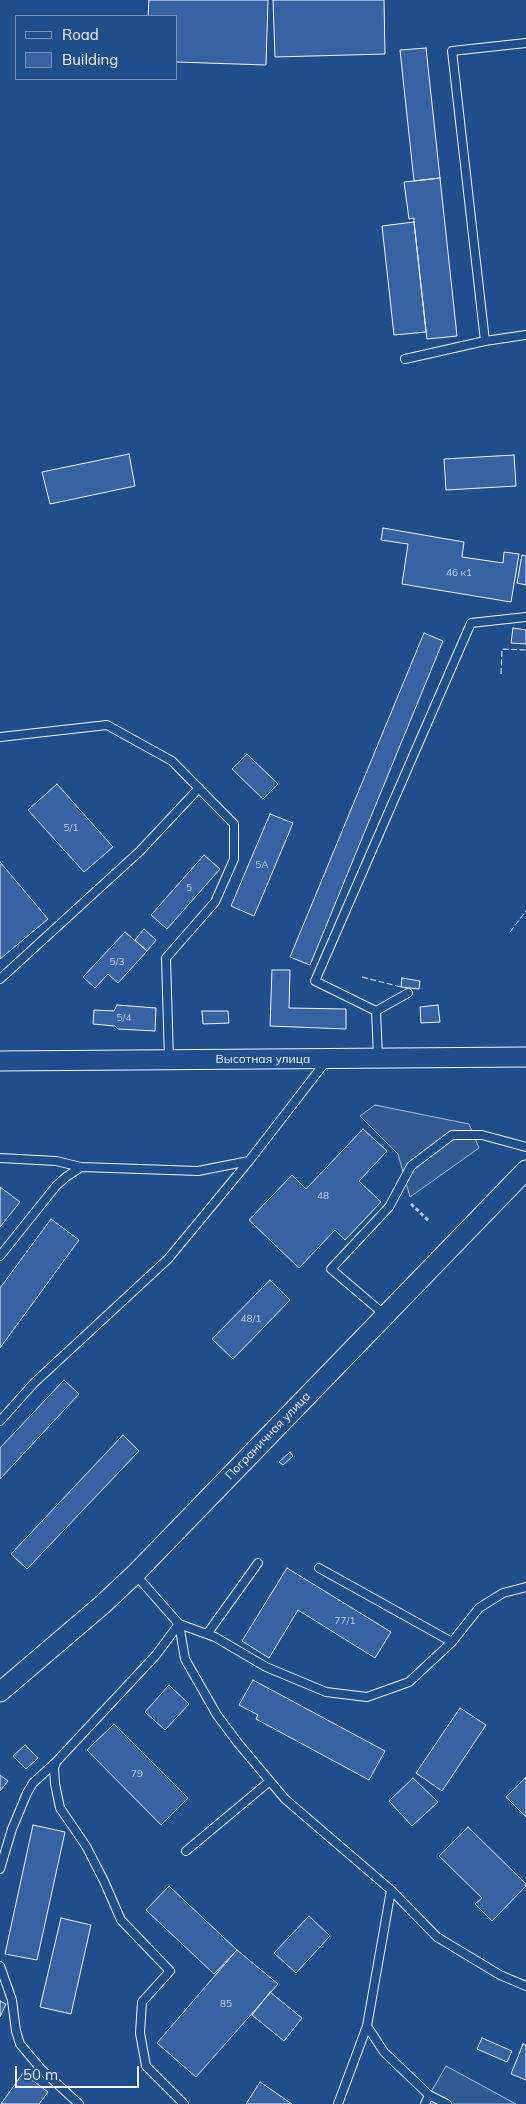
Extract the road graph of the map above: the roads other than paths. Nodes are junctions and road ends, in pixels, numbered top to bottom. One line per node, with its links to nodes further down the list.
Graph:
1 (526, 42): 3 (lane)
2 (526, 335): 3 (lane)
3 (485, 341): 4 (lane)
4 (404, 359)
5 (526, 617): 10 (lane)
6 (0, 737): 7 (lane)
7 (199, 788): 8 (lane); 15 (lane)
8 (0, 979)
9 (408, 993): 10 (lane)
10 (376, 1011): 13 (lane)
11 (503, 1057): 12 (street, Высотная улица); 13 (street, Высотная улица); 17 (street)
12 (526, 1057)
13 (378, 1058): 14 (street, Высотная улица)
14 (328, 1059): 15 (street, Высотная улица); 20 (lane)
15 (169, 1060): 16 (street, Высотная улица)
16 (0, 1061)
17 (526, 1072)
18 (526, 1147): 24 (lane)
19 (0, 1158): 21 (lane)
20 (249, 1161): 21 (lane); 25 (lane)
21 (81, 1167): 23 (lane)
22 (526, 1170): 24 (street, Пограничная улица)
23 (0, 1256)
24 (385, 1315): 28 (street, Пограничная улица)
25 (0, 1421)
26 (258, 1563): 31 (lane)
27 (318, 1568): 32 (lane)
28 (135, 1574): 30 (lane); 33 (street, Пограничная улица)
29 (526, 1587): 32 (lane)
30 (179, 1624): 31 (lane); 34 (lane); 35 (lane)
31 (207, 1634): 32 (lane)
32 (452, 1642)
33 (0, 1692)
34 (56, 1762): 37 (lane); 44 (lane)
35 (270, 1781): 36 (lane); 38 (lane)
36 (186, 1852)
37 (0, 1869)
38 (391, 1890): 40 (lane); 41 (lane)
39 (0, 1966): 43 (lane)
40 (526, 1986)
41 (366, 2026): 42 (lane); 45 (lane)
42 (429, 2095): 46 (lane); 47 (lane)
43 (78, 2104)
44 (184, 2104)
45 (338, 2104)
46 (425, 2104)
47 (447, 2104)

